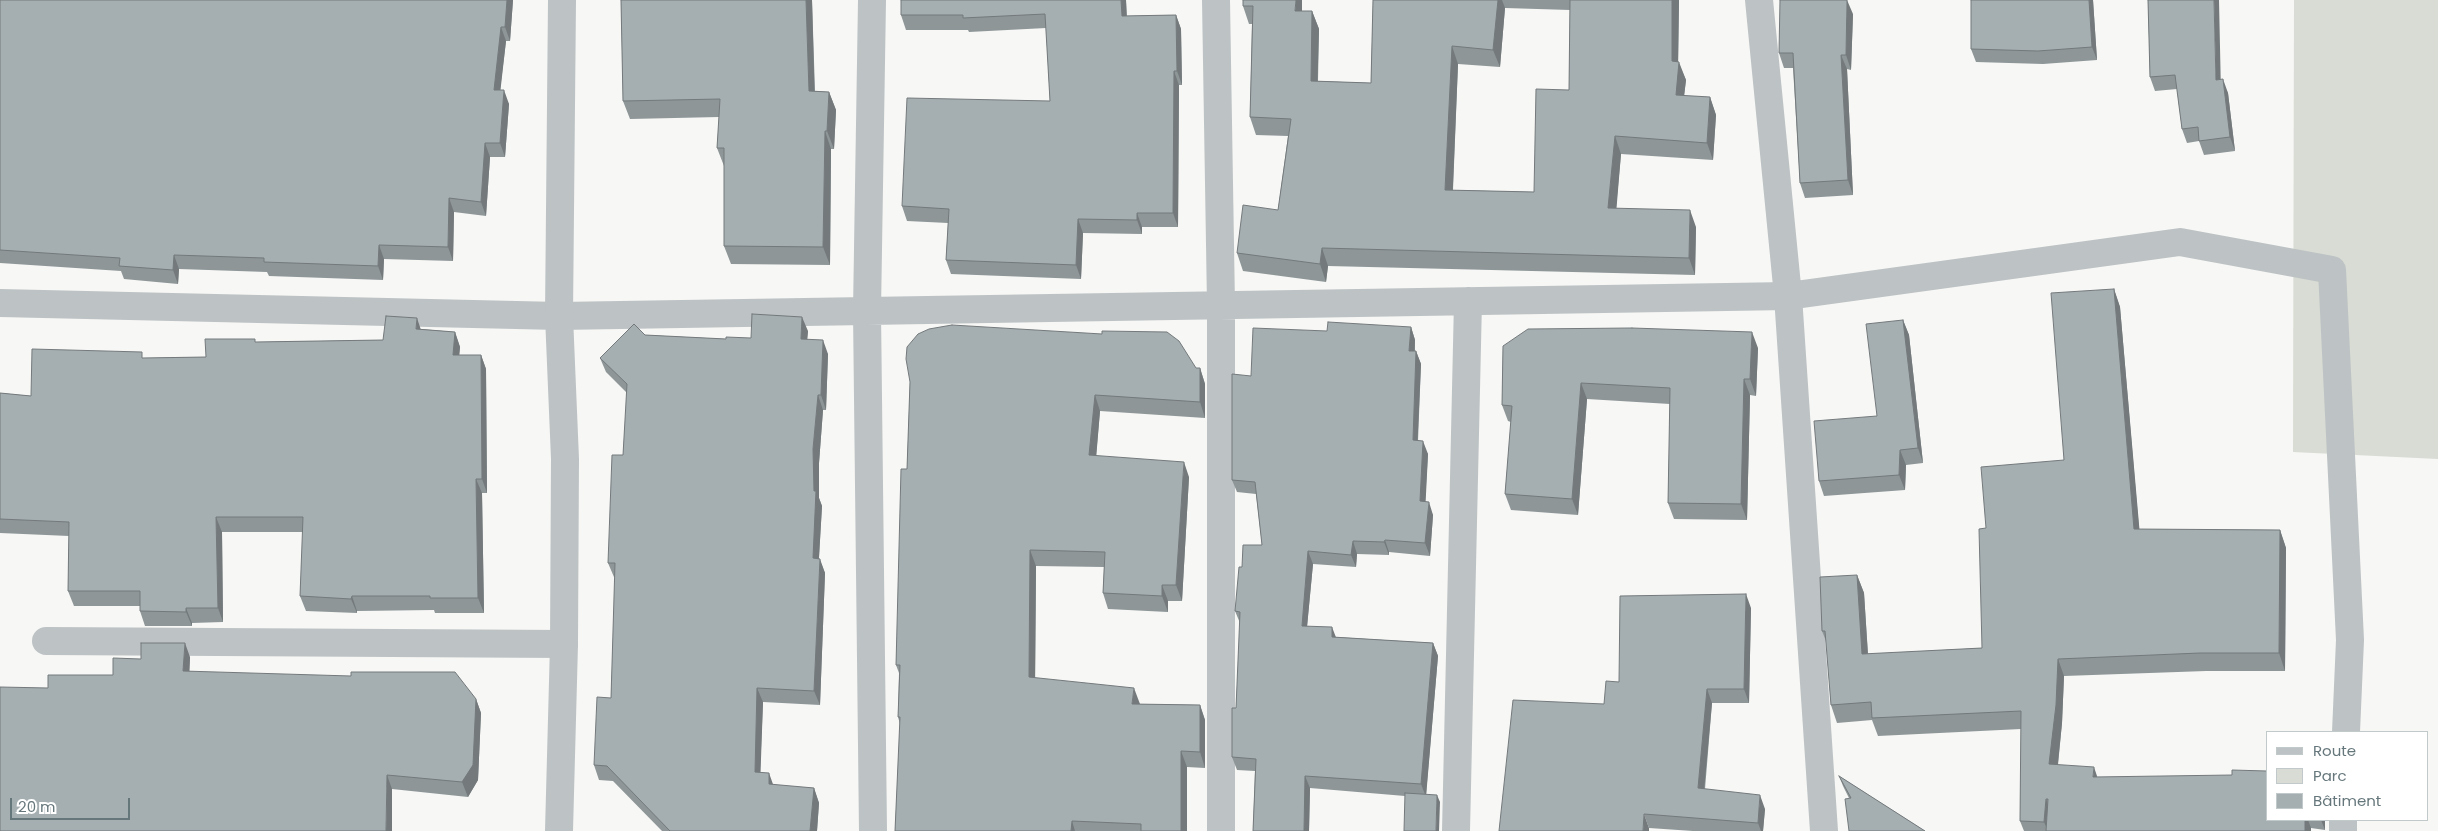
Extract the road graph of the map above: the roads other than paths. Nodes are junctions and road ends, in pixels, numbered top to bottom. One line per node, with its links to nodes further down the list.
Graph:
1 (562, 0): 10 (street)
2 (872, 0): 9 (street)
3 (1216, 0): 8 (street)
4 (1759, 0): 5 (street)
5 (1788, 296): 6 (street); 13 (street); 18 (street)
6 (1468, 301): 8 (street); 17 (street)
7 (0, 303): 10 (street)
8 (1220, 305): 9 (street); 16 (street)
9 (867, 311): 10 (street); 15 (street)
10 (559, 316): 12 (street)
11 (46, 641): 12 (street)
12 (564, 644): 14 (street)
13 (2346, 731)
14 (558, 831)
15 (873, 831)
16 (1220, 831)
17 (1456, 831)
18 (1824, 831)

